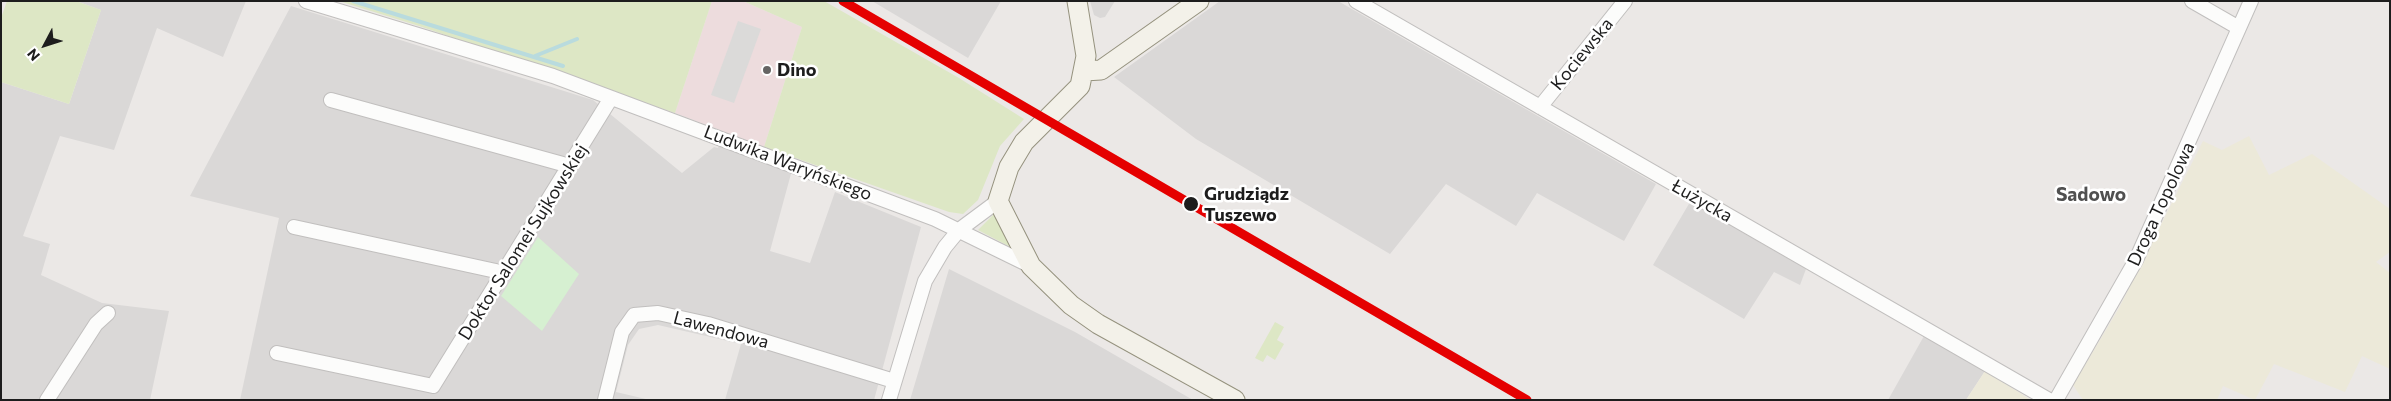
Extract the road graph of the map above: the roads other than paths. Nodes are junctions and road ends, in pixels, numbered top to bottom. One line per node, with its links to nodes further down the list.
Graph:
1 (306, 1): 10 (street, Ludwika Waryńskiego)
2 (1077, 1): 9 (street)
3 (1199, 1): 9 (street)
4 (1356, 1): 12 (street, Łużycka)
5 (1625, 1): 12 (street, Kociewska)
6 (2192, 1): 8 (street)
7 (2251, 1): 8 (street, Droga Topolowa)
8 (2239, 28): 27 (street, Droga Topolowa)
9 (1084, 71): 14 (street)
10 (611, 98): 13 (street, Doktor Salomei Sujkowskiej); 16 (street, Ludwika Waryńskiego)
11 (332, 100): 13 (street)
12 (1540, 107): 26 (street, Łużycka)
13 (570, 166): 18 (street, Doktor Salomei Sujkowskiej)
14 (998, 201): 16 (street); 17 (street)
15 (294, 227): 18 (street)
16 (959, 230): 17 (street, Ludwika Waryńskiego); 21 (street)
17 (1031, 266): 25 (street, Ludwika Waryńskiego)
18 (505, 273): 20 (street, Doktor Salomei Sujkowskiej)
19 (108, 313): 22 (street)
20 (277, 353)
21 (894, 381): 23 (street, Lawendowa); 24 (street)
22 (47, 400)
23 (605, 400)
24 (889, 400)
25 (1235, 400)
26 (2049, 400)
27 (2056, 400)

